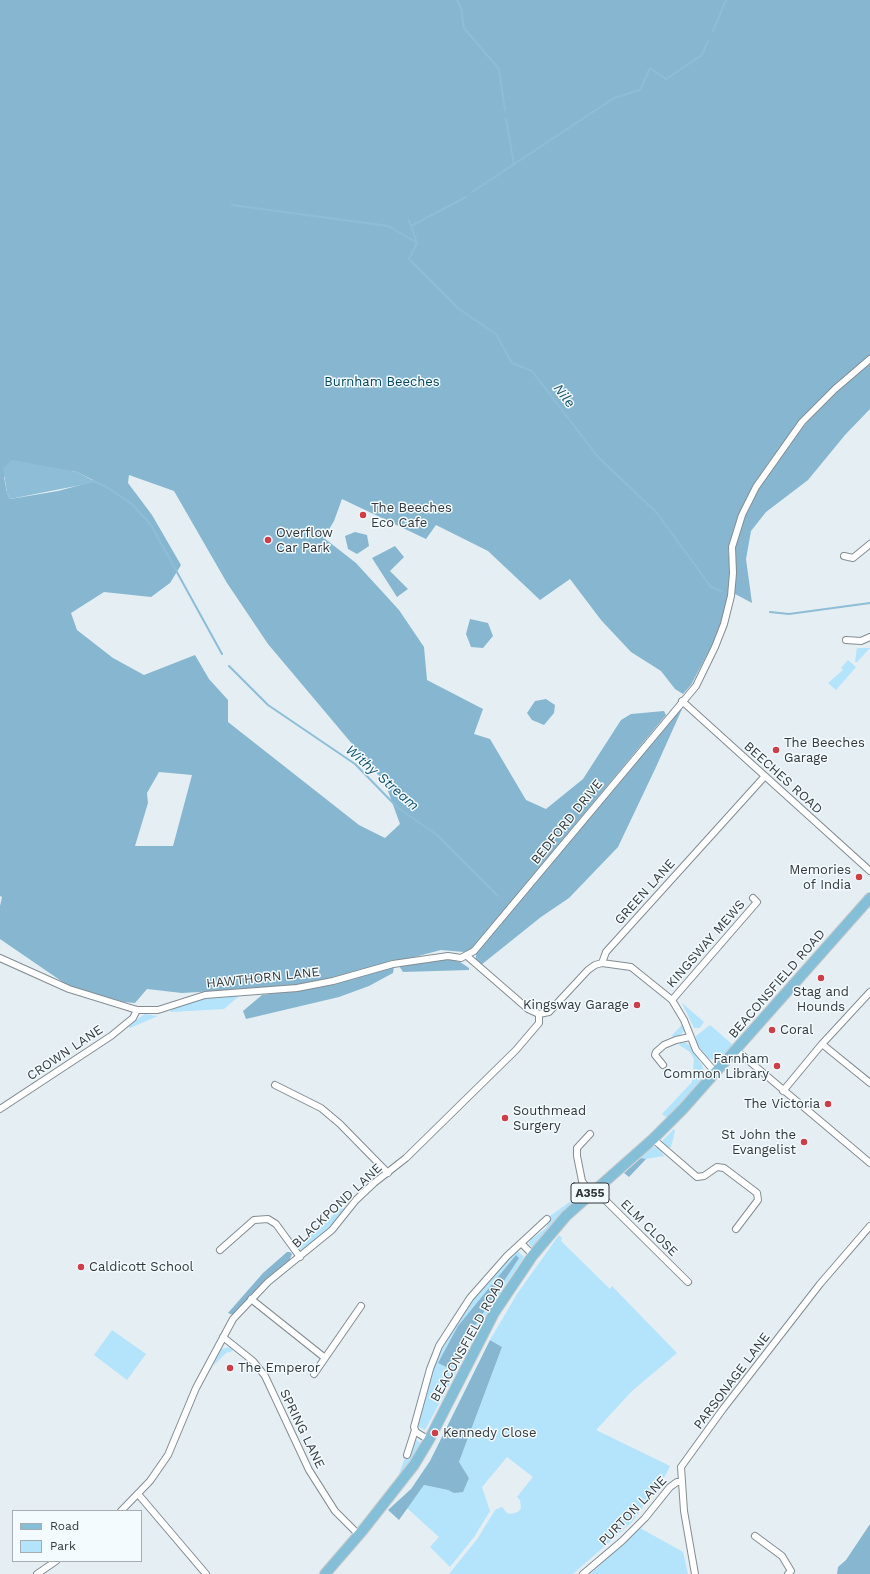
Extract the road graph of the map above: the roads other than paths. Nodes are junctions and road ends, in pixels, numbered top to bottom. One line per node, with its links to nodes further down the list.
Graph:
1 (870, 359): 6 (street, BEDFORD DRIVE)
2 (870, 544): 3 (street)
3 (844, 556)
4 (870, 637): 5 (street)
5 (846, 640)
6 (682, 701): 7 (street, BEECHES ROAD); 11 (street, BEDFORD DRIVE)
7 (765, 776): 8 (street, BEECHES ROAD); 13 (street, GREEN LANE)
8 (870, 872)
9 (870, 898): 20 (main road, BEACONSFIELD ROAD / A355)
10 (764, 906): 15 (street, KINGSWAY MEWS)
11 (467, 956): 16 (street, HAWTHORN LANE); 17 (street)
12 (0, 958): 16 (street, HAWTHORN LANE)
13 (602, 963): 15 (street); 17 (street)
14 (870, 992): 19 (street)
15 (672, 1000): 18 (street)
16 (137, 1010): 26 (street, CROWN LANE)
17 (539, 1014): 30 (street, BLACKPOND LANE)
18 (690, 1037): 21 (street); 22 (street)
19 (822, 1044): 23 (street); 25 (street)
20 (736, 1050): 22 (main road, BEACONSFIELD ROAD / A355); 25 (street)
21 (663, 1065)
22 (715, 1072): 28 (main road, BEACONSFIELD ROAD / A355)
23 (870, 1083)
24 (276, 1085): 30 (street)
25 (783, 1091): 29 (street)
26 (0, 1110)
27 (590, 1134): 31 (street)
28 (653, 1139): 31 (main road, BEACONSFIELD ROAD / A355); 34 (street)
29 (870, 1163)
30 (388, 1173): 38 (street, BLACKPOND LANE)
31 (592, 1191): 37 (main road, BEACONSFIELD ROAD / A355); 39 (street, ELM CLOSE)
32 (547, 1219): 35 (street, BEACONSFIELD ROAD)
33 (870, 1226): 48 (street, PARSONAGE LANE)
34 (736, 1229)
35 (521, 1243): 37 (street); 45 (street, BEACONSFIELD ROAD)
36 (220, 1250): 38 (street)
37 (533, 1254): 46 (main road, BEACONSFIELD ROAD / A355)
38 (300, 1257): 40 (street, BLACKPOND LANE)
39 (688, 1282)
40 (251, 1299): 42 (street, BLACKPOND LANE); 43 (street)
41 (361, 1306): 43 (street)
42 (223, 1337): 49 (street, BLACKPOND LANE); 51 (street, SPRING LANE)
43 (325, 1358): 44 (street)
44 (314, 1374)
45 (414, 1430): 46 (street); 47 (street, BEACONSFIELD ROAD)
46 (429, 1440): 51 (main road, BEACONSFIELD ROAD / A355)
47 (407, 1456)
48 (681, 1482): 57 (street, PURTON LANE); 58 (street, PARSONAGE LANE)
49 (138, 1494): 50 (street, BLACKPOND LANE); 55 (street)
50 (122, 1510)
51 (359, 1535): 56 (main road, BEACONSFIELD ROAD / A355)
52 (755, 1536): 59 (street)
53 (55, 1562): 54 (street)
54 (38, 1574)
55 (206, 1574)
56 (326, 1574)
57 (584, 1574)
58 (695, 1574)
59 (788, 1574)

